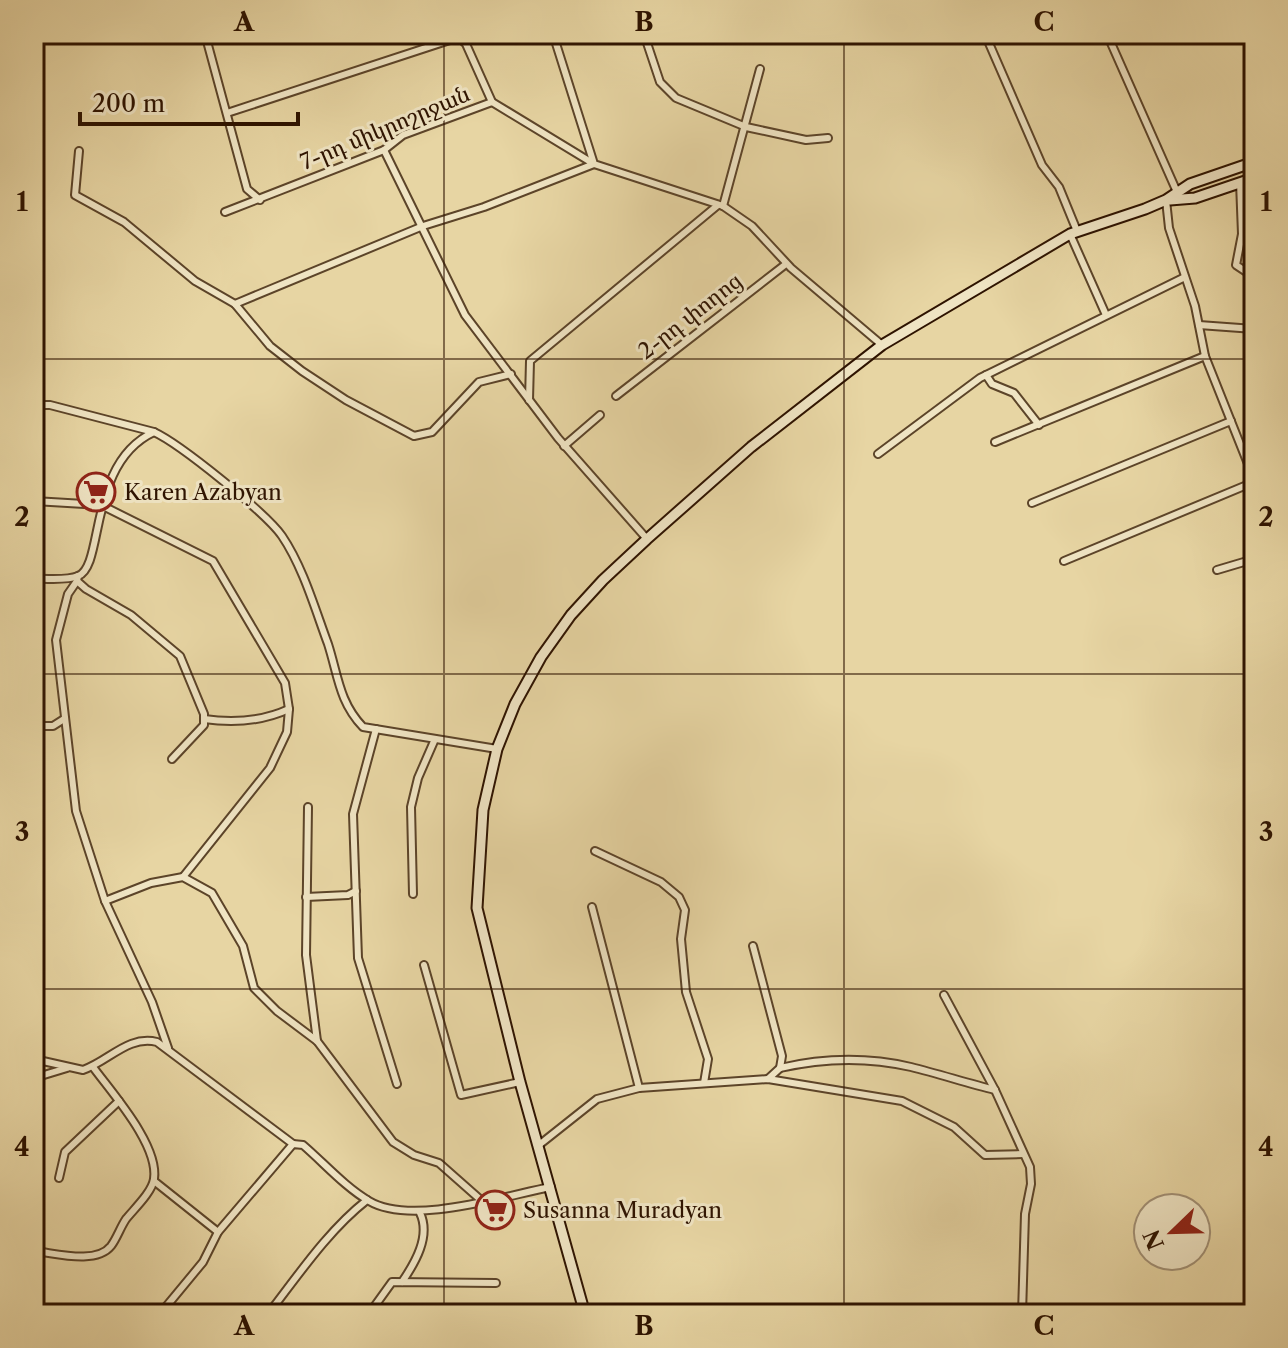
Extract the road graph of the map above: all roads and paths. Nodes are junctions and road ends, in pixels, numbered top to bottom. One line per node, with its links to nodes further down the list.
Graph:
1 (52, 34): 9 (street)
2 (205, 34): 12 (street)
3 (553, 34): 18 (street)
4 (644, 34): 13 (street)
5 (904, 34): 6 (street)
6 (932, 34)
7 (985, 34): 27 (street)
8 (1107, 34): 21 (street)
9 (34, 41)
10 (760, 69): 13 (street)
11 (492, 102): 12 (street); 15 (street, 7-րդ միկրոշրջան); 18 (street, 7-րդ միկրոշրջան)
12 (227, 113): 22 (street)
13 (746, 127): 14 (street); 24 (street)
14 (828, 138)
15 (384, 150): 22 (street, 7-րդ միկրոշրջան); 26 (street)
16 (79, 151): 31 (street)
17 (1254, 162): 21 (main road)
18 (594, 164): 24 (street, 7-րդ միկրոշրջան); 26 (street)
19 (1254, 178): 20 (main road)
20 (1240, 182): 21 (main road); 30 (street)
21 (1179, 196): 23 (main road)
22 (260, 200): 25 (street, 7-րդ միկրոշրջան)
23 (1166, 200): 27 (main road); 29 (street)
24 (720, 205): 28 (street, 7-րդ միկրոշրջան); 40 (street)
25 (225, 212)
26 (423, 226): 31 (street); 37 (street)
27 (1074, 232): 32 (street); 35 (main road)
28 (786, 264): 35 (street, 7-րդ միկրոշրջան); 39 (street, 2-րդ փողոց)
29 (1185, 277): 32 (street); 33 (street)
30 (1254, 277)
31 (235, 304): 37 (street)
32 (1106, 315): 38 (street)
33 (1199, 325): 34 (street); 36 (street)
34 (1254, 329)
35 (882, 345): 53 (main road)
36 (1205, 356): 43 (street); 44 (street)
37 (511, 374): 40 (street)
38 (986, 375): 44 (street); 48 (street)
39 (616, 396)
40 (529, 401): 47 (street)
41 (34, 405): 45 (street)
42 (600, 415): 47 (street)
43 (1231, 421): 49 (street); 51 (street)
44 (1039, 425): 46 (street)
45 (154, 432): 52 (street); 63 (street)
46 (995, 442)
47 (564, 446): 53 (street)
48 (878, 454)
49 (1254, 480): 55 (street)
50 (34, 501): 52 (street)
51 (1032, 503)
52 (101, 505): 57 (street); 59 (street)
53 (647, 539): 65 (main road)
54 (1254, 559): 56 (street)
55 (1064, 561)
56 (1217, 570)
57 (78, 578): 58 (street); 60 (street); 61 (street)
58 (34, 579)
59 (289, 709): 61 (street); 69 (street)
60 (64, 719): 62 (street); 73 (street)
61 (204, 719): 66 (street)
62 (34, 726)
63 (376, 729): 64 (street); 70 (street)
64 (435, 739): 65 (street); 71 (street)
65 (497, 749): 86 (main road)
66 (172, 759)
67 (308, 807): 72 (street)
68 (595, 851): 87 (street)
69 (183, 877): 73 (street); 78 (street)
70 (356, 891): 72 (street); 88 (street)
71 (413, 894)
72 (306, 897): 78 (street)
73 (105, 901): 79 (street)
74 (592, 907): 89 (street)
75 (753, 946): 83 (street)
76 (424, 965): 86 (street)
77 (944, 995): 90 (street)
78 (317, 1041): 99 (street)
79 (168, 1048): 82 (street); 92 (street)
80 (34, 1059): 81 (street)
81 (70, 1067): 82 (street); 84 (street)
82 (93, 1067): 91 (street)
83 (780, 1068): 85 (street); 90 (street)
84 (34, 1078)
85 (768, 1079): 87 (street); 94 (street)
86 (520, 1082): 93 (main road)
87 (704, 1083): 89 (street)
88 (397, 1084)
89 (639, 1088): 93 (street)
90 (995, 1090): 94 (street)
91 (119, 1101): 95 (street); 96 (street)
92 (293, 1144): 98 (street); 101 (street)
93 (539, 1145): 97 (main road)
94 (1023, 1154): 109 (street)
95 (59, 1178)
96 (154, 1181): 101 (street); 102 (street)
97 (551, 1187): 99 (street); 108 (main road)
98 (367, 1200): 100 (street); 106 (street)
99 (482, 1201): 100 (street)
100 (420, 1213): 103 (street)
101 (218, 1232): 105 (street)
102 (34, 1251)
103 (402, 1282): 104 (street); 107 (street)
104 (496, 1283)
105 (160, 1314)
106 (271, 1314)
107 (369, 1314)
108 (585, 1314)
109 (1022, 1314)

